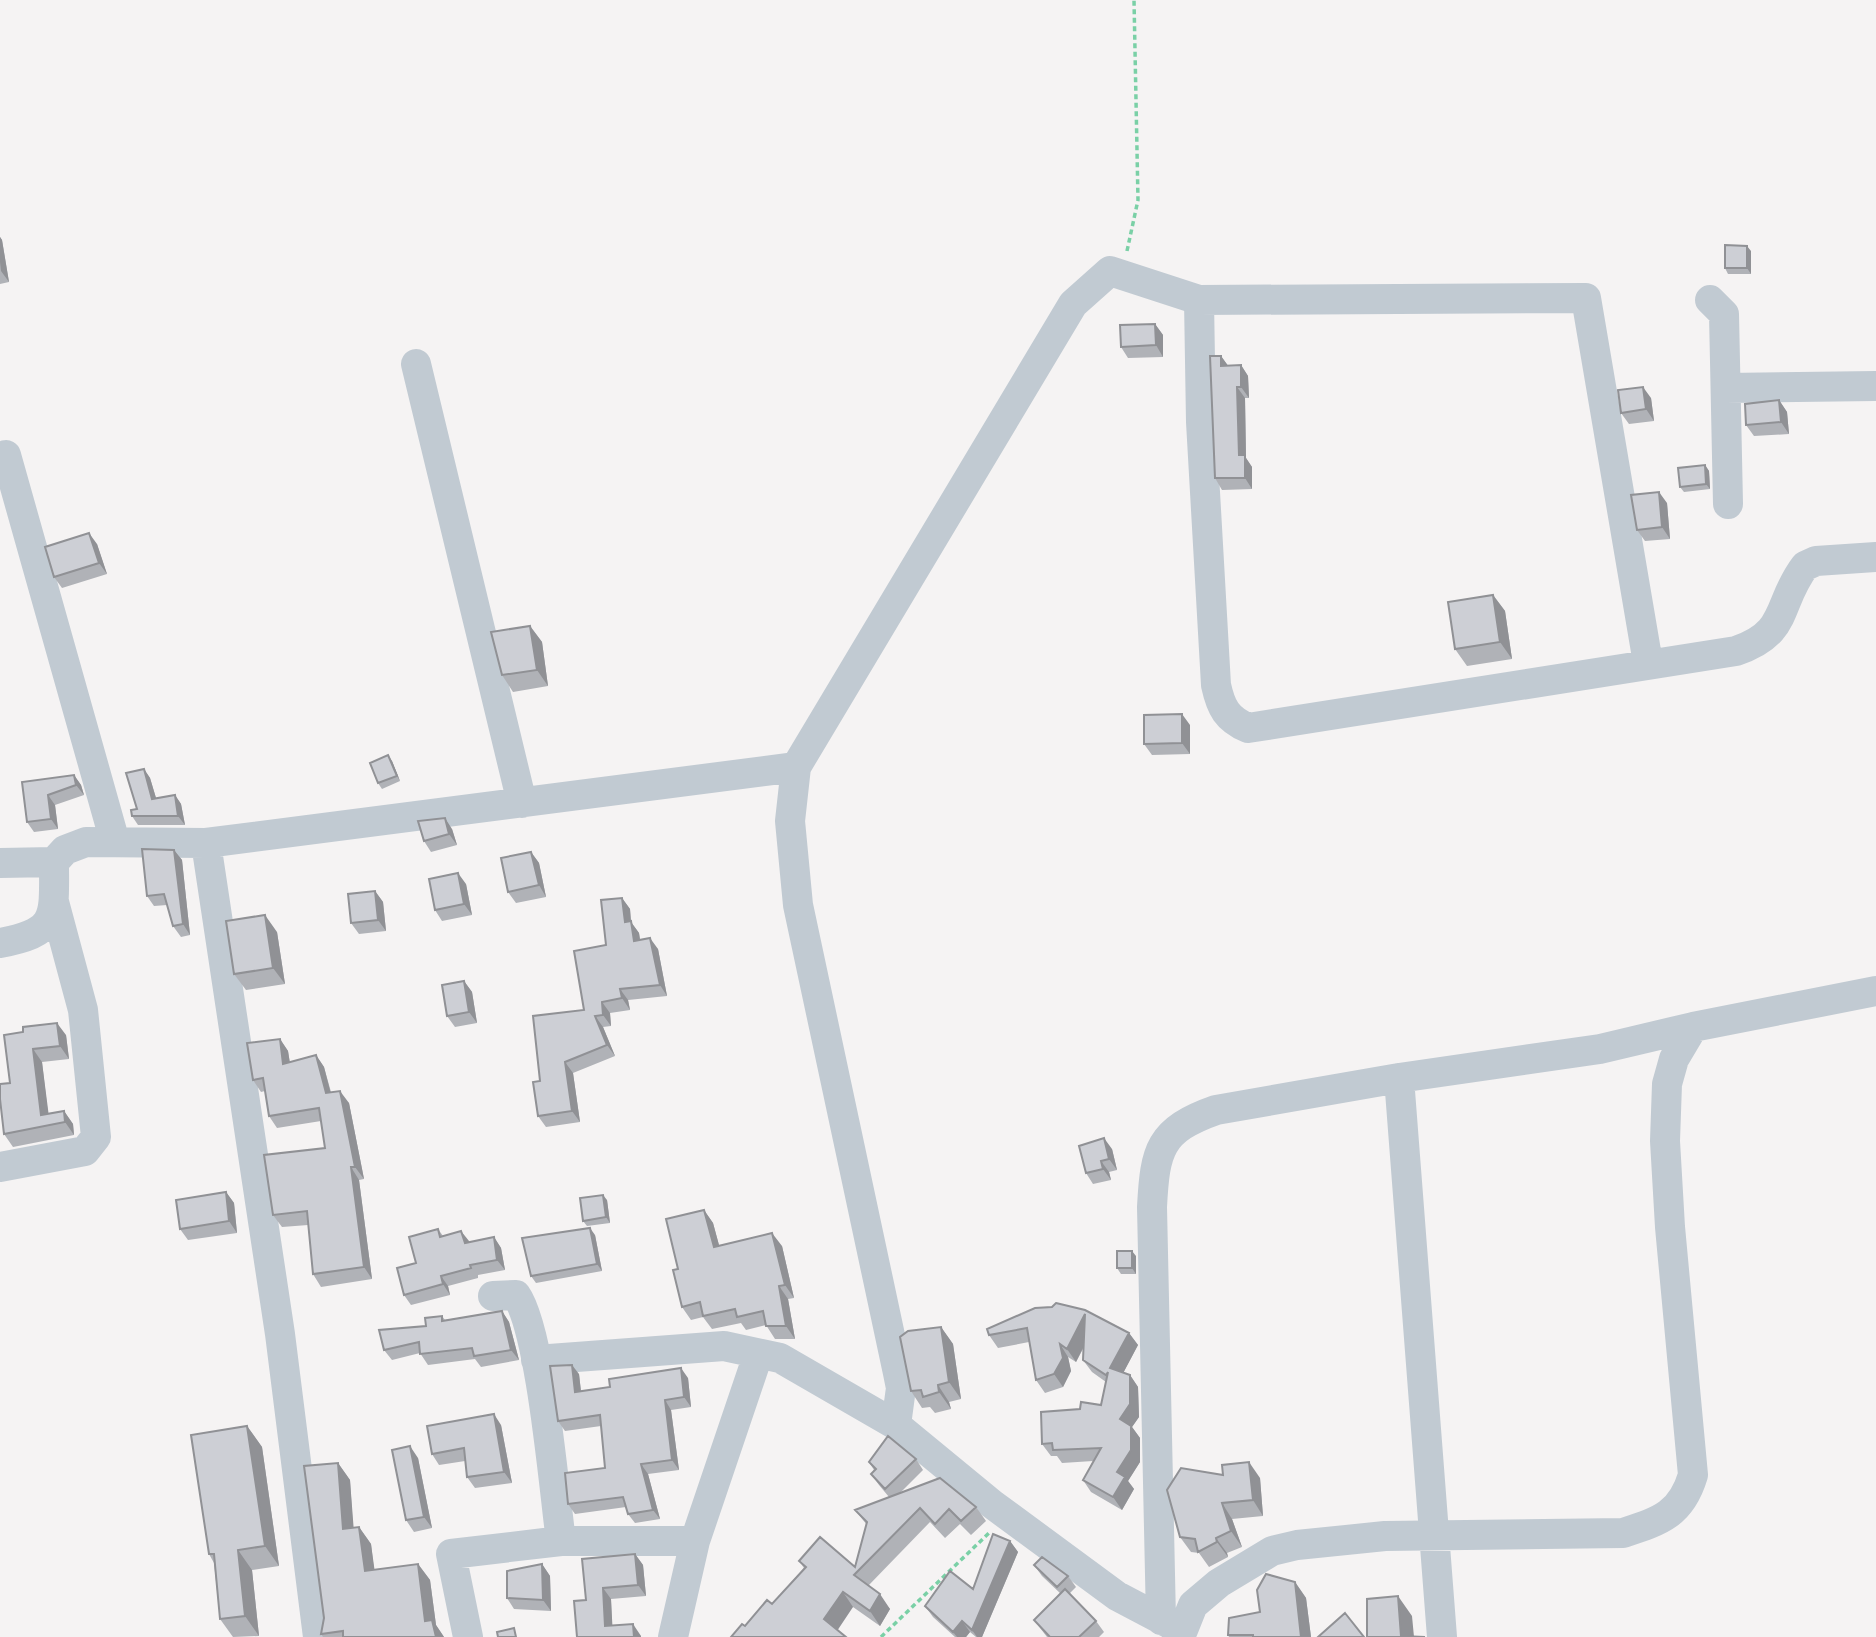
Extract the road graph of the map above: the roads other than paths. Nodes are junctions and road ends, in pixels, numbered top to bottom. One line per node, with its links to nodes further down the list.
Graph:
1 (1199, 300): 9 (street); 9 (street); 10 (street)
2 (1710, 300): 5 (street)
3 (416, 364): 11 (street)
4 (1876, 386): 5 (street)
5 (1726, 388): 7 (street)
6 (6, 455): 12 (street)
7 (1728, 504)
8 (1876, 557): 9 (street)
9 (1648, 663)
10 (796, 767): 11 (street); 25 (street)
11 (523, 803): 13 (street)
12 (116, 842): 13 (street); 14 (street)
13 (206, 843): 30 (street)
14 (54, 862): 15 (street); 16 (street)
15 (0, 863)
16 (54, 902): 17 (street); 21 (street)
17 (0, 943)
18 (1876, 991): 19 (street)
19 (1693, 1027): 20 (street); 26 (street)
20 (1399, 1078): 26 (street); 29 (street)
21 (0, 1167)
22 (493, 1296): 24 (street)
23 (758, 1355): 24 (street); 25 (street); 28 (street)
24 (536, 1360): 27 (street)
25 (895, 1425): 29 (street)
26 (1433, 1535): 29 (street); 33 (street)
27 (561, 1541): 28 (street); 31 (street)
28 (695, 1541): 32 (street)
29 (1178, 1631)
30 (318, 1637)
31 (468, 1637)
32 (673, 1637)
33 (1442, 1637)

